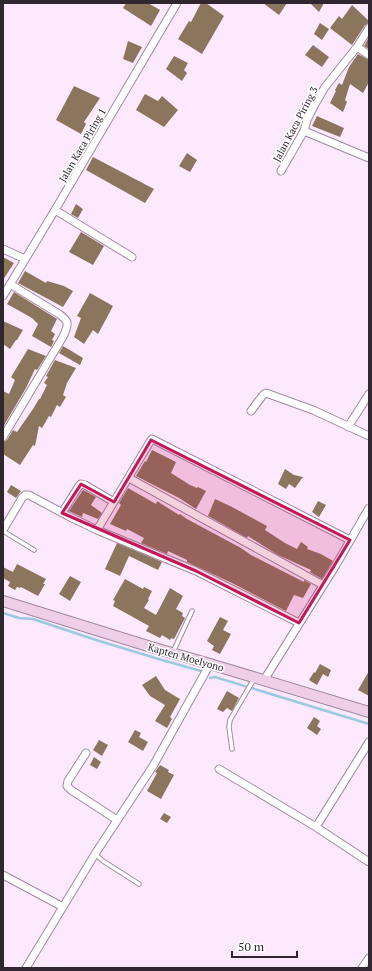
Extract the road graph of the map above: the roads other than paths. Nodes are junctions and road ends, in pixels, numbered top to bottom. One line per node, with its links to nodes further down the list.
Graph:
1 (177, 3): 8 (street, Jalan Kaca Piring 1)
2 (369, 28): 3 (street, Jalan Kaca Piring 3)
3 (357, 47): 4 (street); 5 (street, Jalan Kaca Piring 3)
4 (369, 55)
5 (304, 131): 6 (street); 7 (street, Jalan Kaca Piring 3)
6 (369, 158)
7 (281, 171)
8 (55, 210): 10 (street); 11 (street, Jalan Kaca Piring 1)
9 (3, 249): 11 (street)
10 (132, 256)
11 (26, 259): 12 (street, Jalan Kaca Piring 1)
12 (10, 284): 13 (street, Jalan Kaca Piring 1); 18 (street)
13 (3, 296)
14 (369, 394): 16 (street)
15 (251, 411): 16 (street)
16 (348, 427): 17 (street)
17 (369, 436)
18 (3, 437)
19 (128, 478): 20 (street); 25 (street); 27 (street)
20 (114, 502): 22 (street); 24 (street)
21 (369, 508): 25 (street)
22 (62, 513): 23 (street); 24 (street)
23 (3, 530): 26 (lane)
24 (97, 530): 30 (street)
25 (350, 540): 27 (street)
26 (34, 550)
27 (323, 585): 30 (street)
28 (3, 601): 31 (street, Kapten Moelyono)
29 (192, 611): 31 (lane)
30 (299, 623): 33 (street)
31 (172, 653): 32 (street, Kapten Moelyono)
32 (210, 664): 33 (street, Kapten Moelyono); 39 (street)
33 (260, 679): 34 (street, Kapten Moelyono); 36 (lane)
34 (369, 712)
35 (369, 742): 40 (street)
36 (232, 749)
37 (86, 752): 39 (street)
38 (219, 769): 40 (street)
39 (118, 820): 41 (street)
40 (316, 827): 42 (street)
41 (95, 854): 44 (lane); 45 (street)
42 (369, 862)
43 (3, 875): 45 (street)
44 (139, 884)
45 (63, 907): 47 (street)
46 (369, 958): 48 (street)
47 (26, 968)
48 (362, 968)

